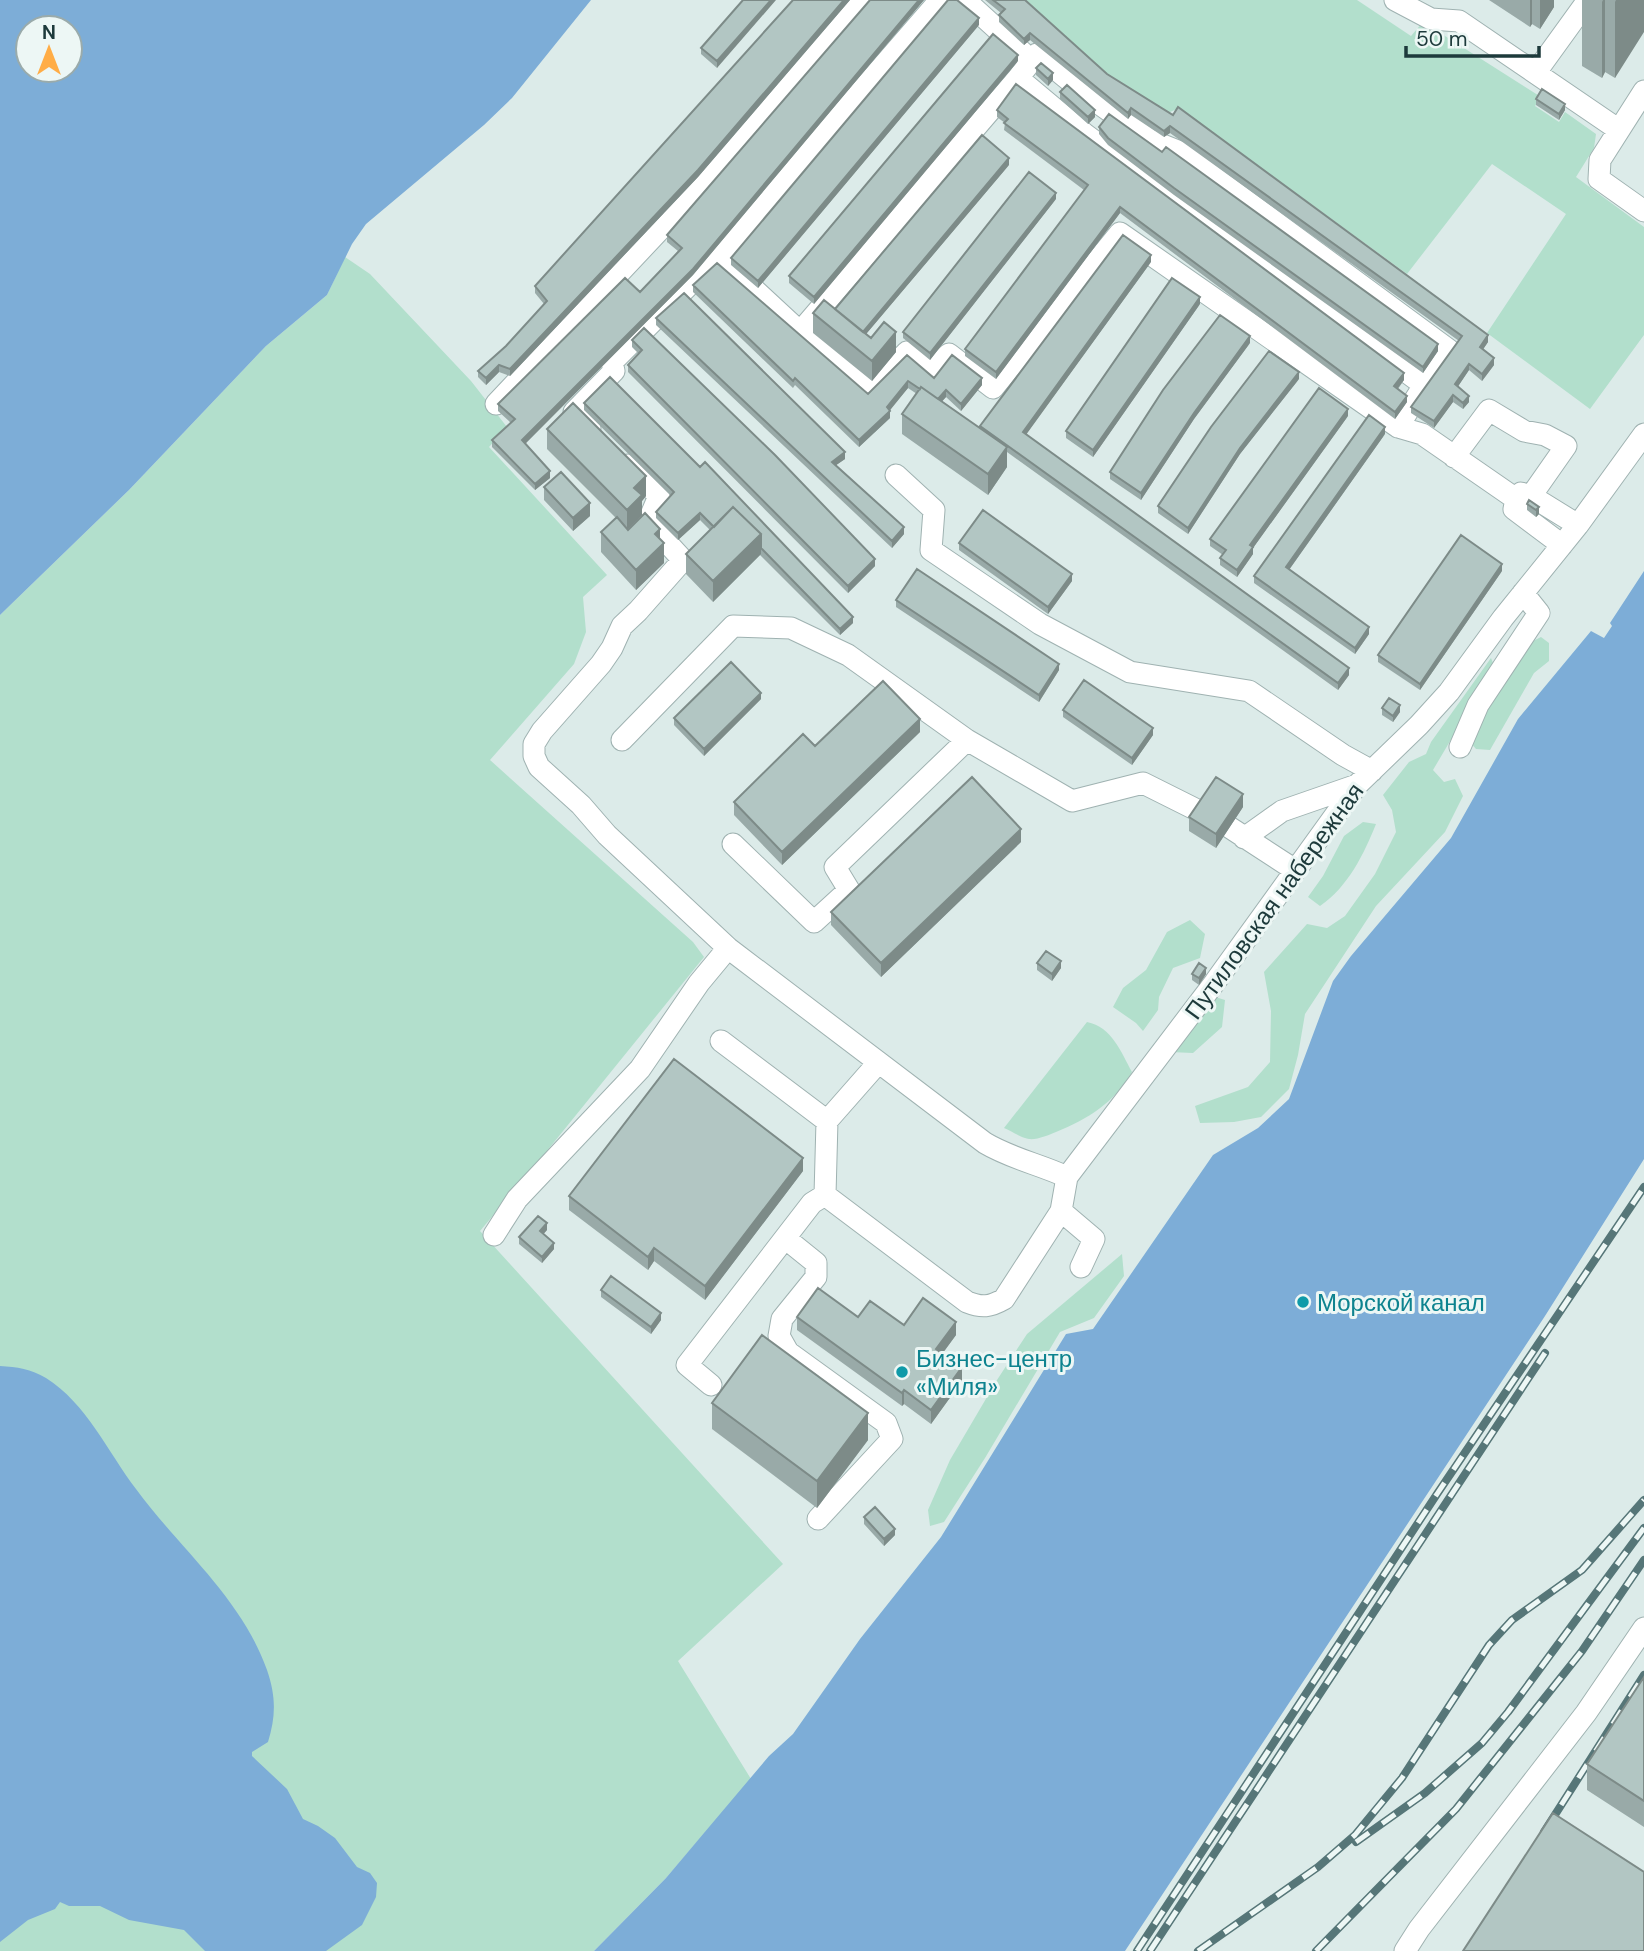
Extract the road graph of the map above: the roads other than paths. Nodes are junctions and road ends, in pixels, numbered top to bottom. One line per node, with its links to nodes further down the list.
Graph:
1 (862, 0): 15 (street)
2 (940, 0): 12 (street)
3 (965, 0): 6 (street)
4 (1395, 0): 7 (street)
5 (1587, 0): 7 (street)
6 (1032, 61): 8 (street); 14 (street)
7 (1536, 72): 10 (street)
8 (1018, 78): 13 (street); 14 (street)
9 (1644, 92): 10 (street)
10 (1619, 130): 11 (street)
11 (1644, 211)
12 (718, 256): 13 (street); 31 (street)
13 (800, 332): 16 (street)
14 (1424, 385): 16 (street)
15 (496, 404)
16 (1398, 427): 18 (street)
17 (1644, 434): 21 (street, Путиловская набережная)
18 (1454, 457): 20 (street); 20 (street)
19 (896, 475): 27 (street)
20 (1524, 497): 21 (street); 22 (street)
21 (1578, 525): 22 (street, Путиловская набережная)
22 (1562, 545): 23 (street, Путиловская набережная)
23 (1523, 593): 26 (street); 27 (street, Путиловская набережная)
24 (622, 740): 25 (street)
25 (967, 740): 28 (street); 29 (street)
26 (1460, 747)
27 (1364, 778): 30 (street, Путиловская набережная); 30 (street)
28 (1201, 812)
29 (733, 844)
30 (1295, 870): 35 (street, Путиловская набережная)
31 (729, 948): 33 (street); 38 (street)
32 (721, 1041): 34 (street)
33 (878, 1063): 34 (street); 35 (street)
34 (827, 1121): 36 (street)
35 (1067, 1177): 37 (street)
36 (825, 1195): 37 (street); 39 (street)
37 (1061, 1211): 40 (street)
38 (494, 1236)
39 (785, 1238): 41 (street); 42 (street)
40 (1081, 1267)
41 (711, 1385)
42 (818, 1519)
43 (1644, 1628): 44 (street)
44 (1405, 1951)

